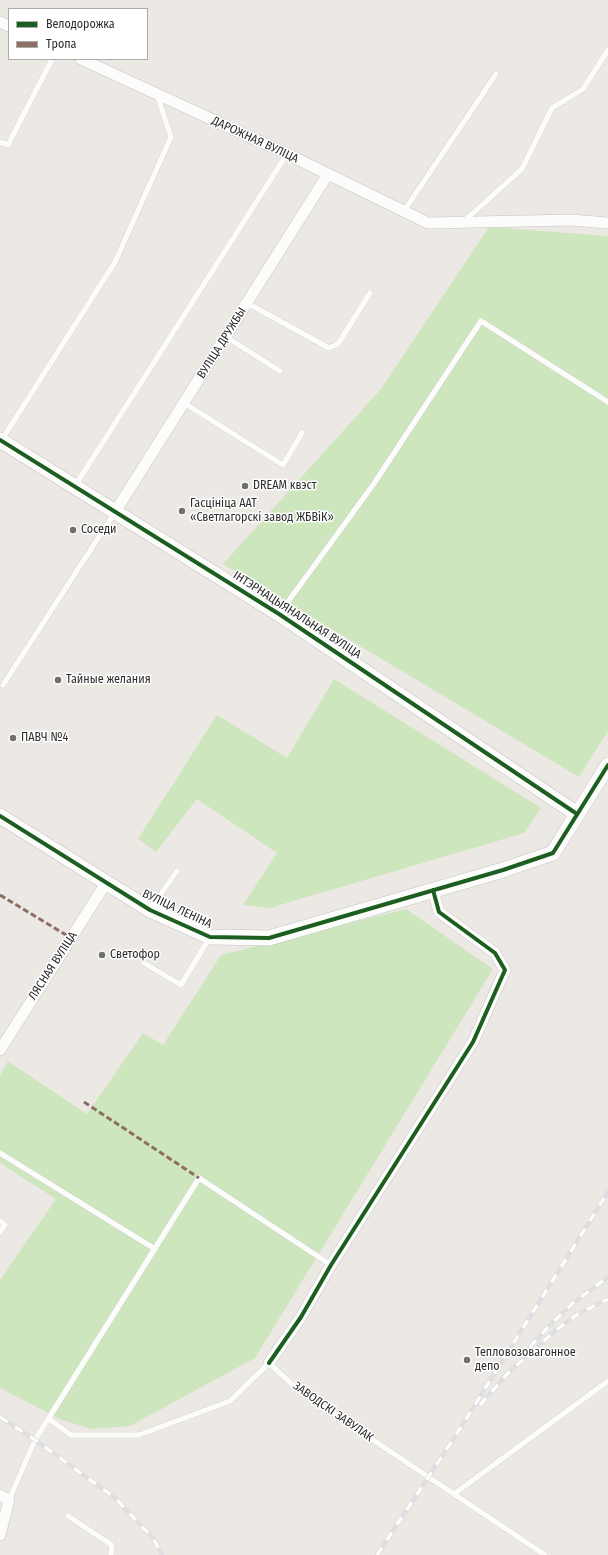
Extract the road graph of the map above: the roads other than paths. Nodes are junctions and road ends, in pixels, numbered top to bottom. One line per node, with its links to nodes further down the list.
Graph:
1 (608, 50): 10 (lane)
2 (51, 60): 6 (lane)
3 (83, 60): 5 (street, ДАРОЖНАЯ ВУЛІЦА)
4 (496, 74): 9 (lane)
5 (157, 94): 7 (street, ДАРОЖНАЯ ВУЛІЦА); 19 (lane)
6 (0, 142)
7 (287, 154): 8 (street, ДАРОЖНАЯ ВУЛІЦА); 20 (lane)
8 (328, 174): 9 (street, ДАРОЖНАЯ ВУЛІЦА); 13 (street, ВУЛІЦА ДРУЖБЫ)
9 (404, 211): 10 (street, ДАРОЖНАЯ ВУЛІЦА)
10 (463, 222): 11 (street)
11 (608, 224)
12 (370, 293): 13 (lane)
13 (247, 303): 14 (street, ВУЛІЦА ДРУЖБЫ)
14 (226, 337): 15 (lane); 17 (street, ВУЛІЦА ДРУЖБЫ)
15 (280, 371)
16 (608, 402): 22 (lane)
17 (184, 403): 18 (lane); 21 (street, ВУЛІЦА ДРУЖБЫ)
18 (302, 434)
19 (0, 441): 20 (street, ІНТЭРНАЦЫЯНАЛЬНАЯ ВУЛІЦА)
20 (75, 487): 21 (street, ІНТЭРНАЦЫЯНАЛЬНАЯ ВУЛІЦА)
21 (115, 512): 22 (street, ІНТЭРНАЦЫЯНАЛЬНАЯ ВУЛІЦА); 23 (lane)
22 (279, 614): 25 (street, ІНТЭРНАЦЫЯНАЛЬНАЯ ВУЛІЦА)
23 (3, 685)
24 (608, 765): 25 (street, ВУЛІЦА ЛЕНІНА)
25 (577, 814): 29 (street, ВУЛІЦА ЛЕНІНА)
26 (0, 816): 28 (street, ВУЛІЦА ЛЕНІНА)
27 (177, 871): 30 (lane)
28 (106, 883): 30 (street, ВУЛІЦА ЛЕНІНА); 33 (street, ЛЯСНАЯ ВУЛІЦА)
29 (433, 890): 31 (street, ВУЛІЦА ЛЕНІНА); 38 (street)
30 (150, 910): 31 (street, ВУЛІЦА ЛЕНІНА)
31 (210, 937): 32 (lane)
32 (144, 963)
33 (0, 1048)
34 (0, 1153): 37 (lane)
35 (0, 1221): 36 (lane)
36 (0, 1232)
37 (155, 1249): 38 (lane); 41 (lane)
38 (331, 1264): 39 (street)
39 (268, 1363): 41 (lane); 42 (lane, ЗАВОДСКІ ЗАВУЛАК)
40 (608, 1381): 42 (lane)
41 (49, 1419): 43 (lane)
42 (454, 1494): 47 (lane, ЗАВОДСКІ ЗАВУЛАК)
43 (5, 1498): 45 (street)
44 (68, 1516): 46 (lane)
45 (0, 1535)
46 (111, 1555)
47 (545, 1555)

